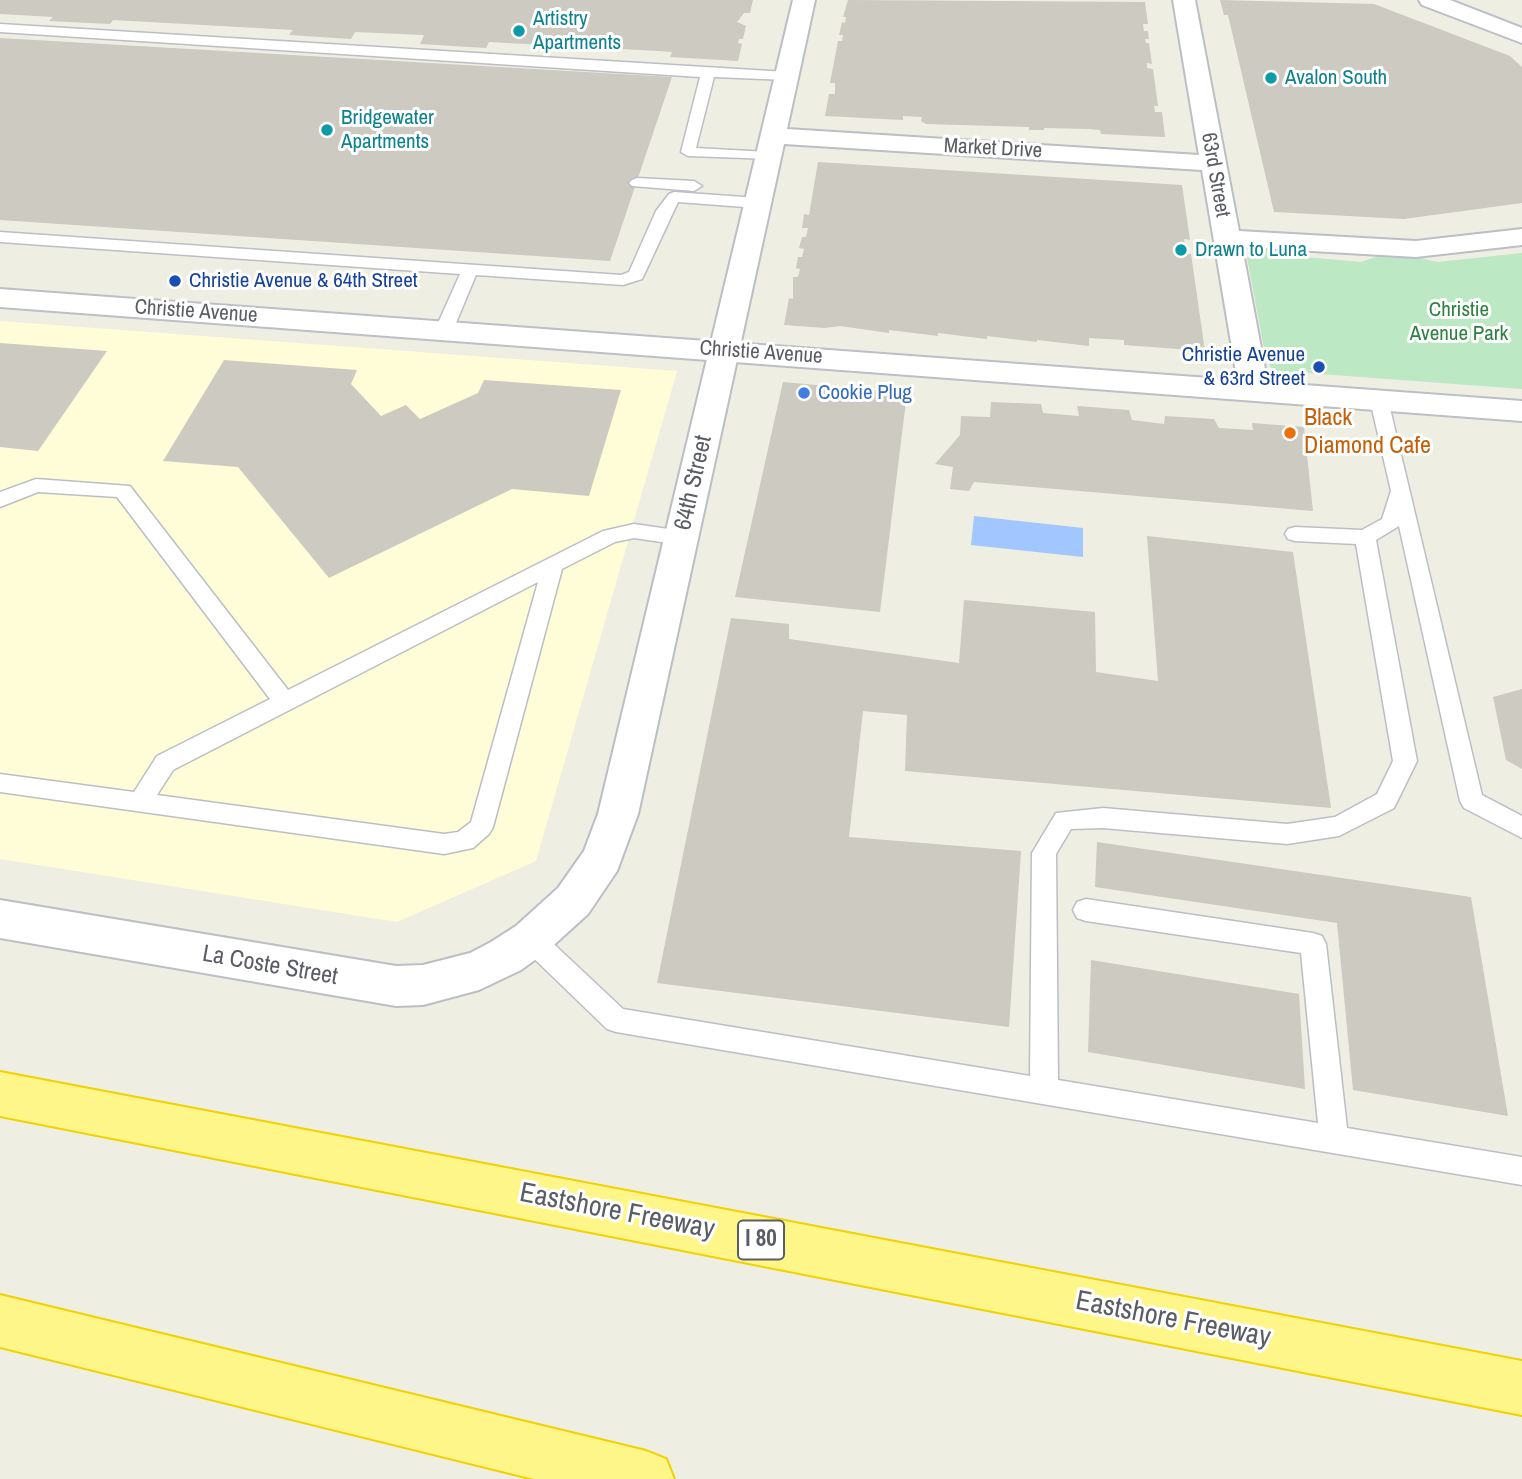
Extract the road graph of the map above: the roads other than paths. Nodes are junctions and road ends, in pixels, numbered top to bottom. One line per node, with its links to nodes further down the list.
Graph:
1 (804, 0): 7 (street, 64th Street)
2 (1184, 0): 9 (street, 63rd Street)
3 (1430, 0): 5 (street)
4 (0, 28): 6 (lane)
5 (1522, 36)
6 (708, 73): 7 (lane); 8 (lane)
7 (786, 76): 8 (street, 64th Street)
8 (771, 146): 9 (street, Market Drive); 10 (street, 64th Street)
9 (1213, 163): 14 (street, 63rd Street)
10 (759, 196): 11 (lane); 11 (lane); 18 (street, 64th Street)
11 (674, 197): 15 (lane)
12 (0, 237): 15 (lane)
13 (1522, 237): 14 (street)
14 (1227, 238): 19 (street, 63rd Street)
15 (470, 269): 17 (lane)
16 (0, 298): 17 (street, Christie Avenue)
17 (444, 330): 18 (street, Christie Avenue)
18 (724, 350): 19 (street, Christie Avenue); 26 (street, 64th Street)
19 (1254, 390): 20 (street, Christie Avenue)
20 (1378, 400): 21 (street, Christie Avenue); 22 (lane)
21 (1522, 411)
22 (1401, 491): 25 (lane); 31 (lane)
23 (0, 500): 28 (lane)
24 (1294, 534): 25 (lane)
25 (1365, 537): 35 (lane)
26 (682, 538): 27 (lane); 34 (street, 64th Street)
27 (553, 565): 28 (lane); 30 (lane)
28 (285, 702): 30 (lane)
29 (0, 783): 30 (lane)
30 (139, 803)
31 (1522, 828)
32 (1086, 910): 37 (lane)
33 (0, 919): 34 (street, La Coste Street)
34 (531, 939): 35 (lane)
35 (1044, 1092): 37 (lane)
36 (0, 1094): 40 (highway, Eastshore Freeway / I 80)
37 (1334, 1140): 38 (lane)
38 (1522, 1171)
39 (0, 1321): 41 (highway)
40 (1522, 1388)
41 (646, 1479)

